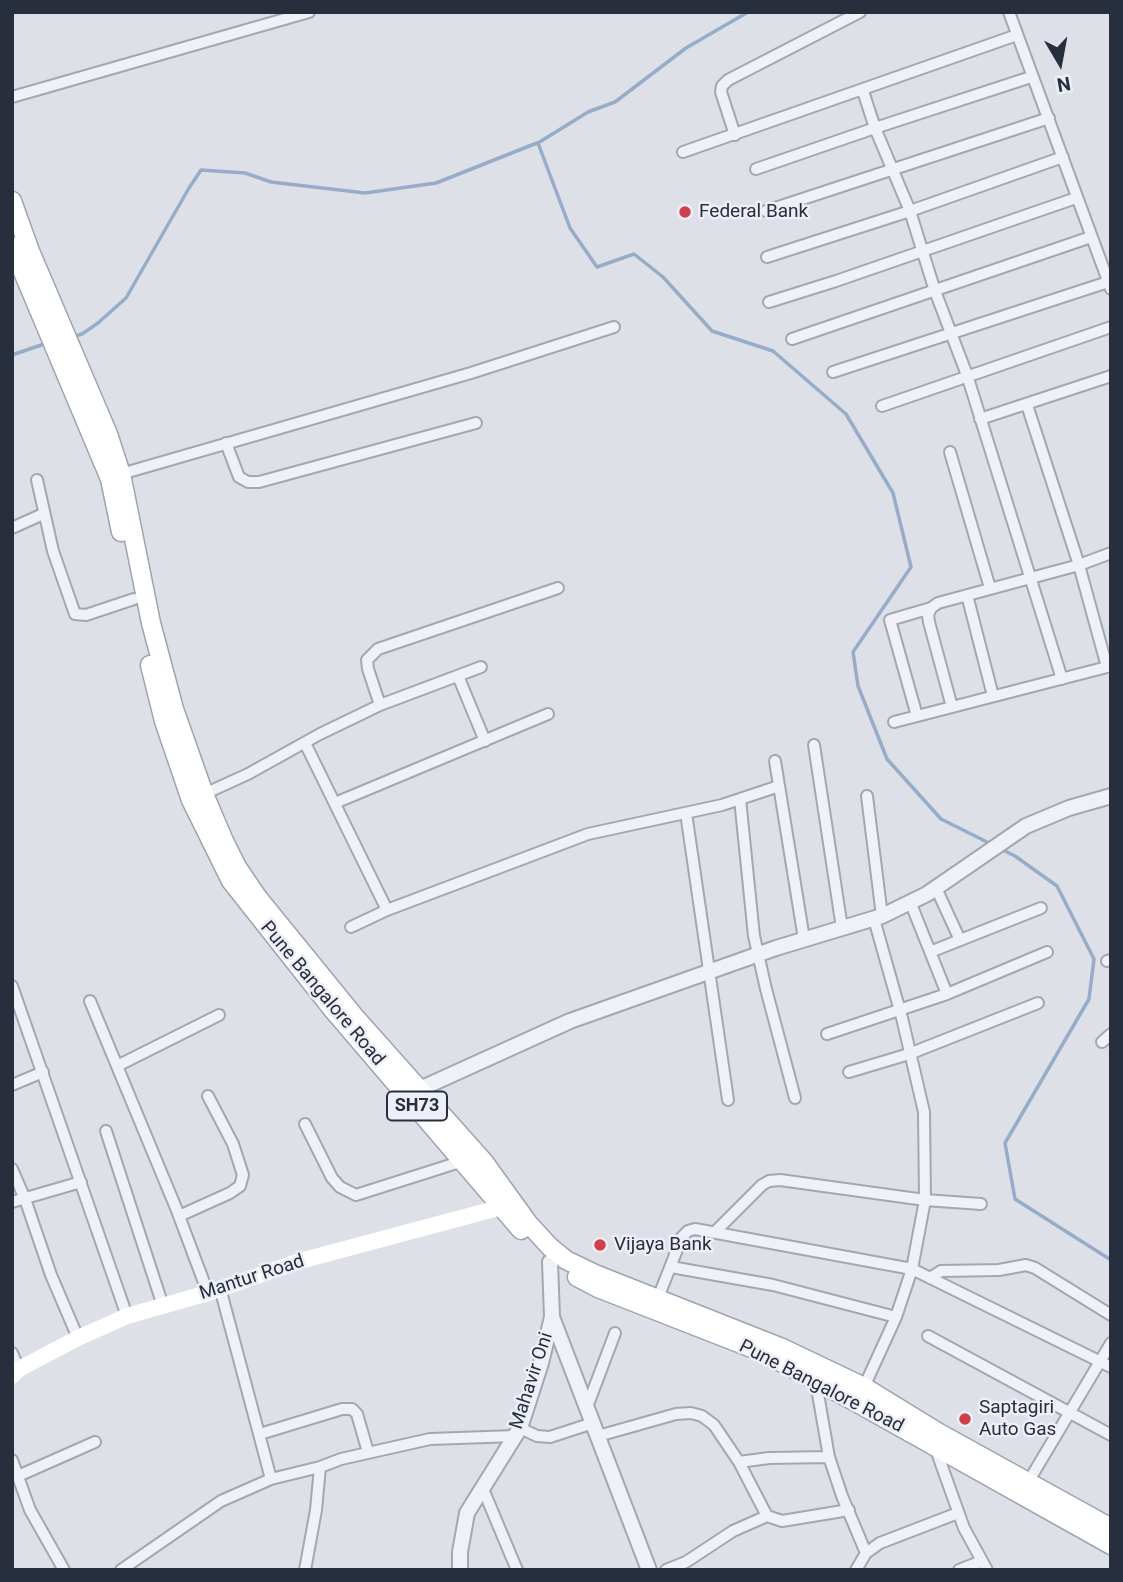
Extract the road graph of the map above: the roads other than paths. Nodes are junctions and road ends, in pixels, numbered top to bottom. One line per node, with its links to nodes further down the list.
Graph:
1 (309, 12): 7 (street)
2 (860, 12): 10 (street)
3 (1009, 12): 4 (street)
4 (1017, 35): 5 (street); 6 (street)
5 (1031, 77): 8 (street); 9 (street)
6 (863, 91): 9 (street); 10 (street)
7 (12, 97)
8 (1049, 118): 12 (street); 14 (street)
9 (875, 128): 13 (street); 14 (street)
10 (735, 135): 11 (street)
11 (683, 152)
12 (1063, 158): 15 (street); 18 (street)
13 (756, 169)
14 (894, 171): 17 (street); 18 (street)
15 (1076, 198): 20 (street); 22 (street)
16 (12, 201): 19 (main road, SH73)
17 (766, 211)
18 (910, 211): 22 (street); 23 (street)
19 (18, 232): 27 (main road, SH73)
20 (1091, 237): 24 (street); 25 (street)
21 (12, 246): 27 (main road, SH73)
22 (924, 250): 25 (street); 26 (street)
23 (767, 257)
24 (1109, 286): 30 (street)
25 (936, 291): 30 (street); 31 (street)
26 (769, 302)
27 (52, 318): 41 (main road, Pune Bangalore Road / SH73); 47 (main road, Pune Bangalore Road / SH73)
28 (614, 327): 39 (street)
29 (1111, 327): 33 (street)
30 (951, 334): 32 (street); 33 (street)
31 (792, 339)
32 (833, 372)
33 (967, 375): 36 (street); 37 (street)
34 (1111, 376): 35 (street)
35 (1027, 405): 37 (street); 46 (street)
36 (883, 406)
37 (981, 419): 48 (street)
38 (476, 423): 39 (street)
39 (226, 443): 41 (street)
40 (950, 452): 50 (street)
41 (121, 474): 47 (main road, Pune Bangalore Road / SH73)
42 (37, 480): 43 (street)
43 (43, 514): 44 (street); 52 (street)
44 (12, 528)
45 (1111, 553): 46 (street)
46 (1079, 565): 48 (street); 55 (street)
47 (135, 570): 52 (main road, Pune Bangalore Road / SH73); 57 (main road, Pune Bangalore Road / SH73)
48 (1030, 577): 50 (street); 58 (street)
49 (558, 588): 60 (street)
50 (990, 588): 51 (street)
51 (967, 595): 53 (street); 59 (street)
52 (134, 599): 57 (main road, Pune Bangalore Road / SH73)
53 (931, 608): 61 (street); 63 (street)
54 (481, 667): 56 (street)
55 (1109, 667): 58 (street)
56 (458, 676): 60 (street); 65 (street)
57 (159, 677): 72 (main road, Pune Bangalore Road / SH73)
58 (1062, 679): 59 (street)
59 (993, 696): 61 (street)
60 (380, 705): 66 (street)
61 (952, 707): 63 (street)
62 (548, 715): 65 (street)
63 (917, 716): 64 (street)
64 (894, 722)
65 (485, 741): 74 (street)
66 (305, 743): 72 (street); 74 (street)
67 (814, 745): 82 (street)
68 (775, 761): 69 (street)
69 (779, 786): 73 (street); 83 (street)
70 (867, 796): 80 (street)
71 (1111, 796): 76 (street)
72 (198, 797): 103 (main road, Pune Bangalore Road / SH73)
73 (740, 799): 75 (street); 87 (street)
74 (335, 803): 79 (street)
75 (686, 813): 79 (street); 88 (street)
76 (936, 888): 77 (street); 84 (street)
77 (911, 904): 80 (street); 85 (street)
78 (1041, 908): 84 (street)
79 (387, 910): 81 (street)
80 (878, 917): 82 (street); 93 (street)
81 (351, 927)
82 (842, 928): 83 (street)
83 (804, 939): 87 (street)
84 (960, 940): 85 (street)
85 (930, 952): 90 (street)
86 (1047, 952): 90 (street)
87 (758, 956): 88 (street); 105 (street)
88 (708, 973): 103 (street); 106 (street)
89 (12, 986): 100 (street)
90 (947, 994): 93 (street)
91 (90, 1001): 99 (street)
92 (1038, 1003): 98 (street)
93 (900, 1011): 95 (street); 98 (street)
94 (219, 1015): 99 (street)
95 (827, 1034)
96 (1111, 1034): 97 (street)
97 (1102, 1042)
98 (909, 1054): 101 (street); 113 (street)
99 (119, 1065): 117 (street)
100 (43, 1072): 102 (street); 111 (street)
101 (849, 1072)
102 (12, 1085)
103 (415, 1093): 109 (main road, Pune Bangalore Road / SH73); 124 (main road, Pune Bangalore Road / SH73)
104 (208, 1096): 117 (street)
105 (795, 1098)
106 (728, 1100)
107 (305, 1124): 109 (street)
108 (106, 1131): 126 (street)
109 (463, 1161): 116 (main road, Pune Bangalore Road / SH73)
110 (12, 1169): 112 (street)
111 (82, 1182): 112 (street); 128 (street)
112 (25, 1199): 114 (street); 133 (street)
113 (925, 1200): 115 (street); 118 (street); 121 (street)
114 (12, 1202)
115 (981, 1204)
116 (502, 1207): 119 (main road, Pune Bangalore Road / SH73); 123 (main road, Mantur Road)
117 (179, 1216): 123 (street)
118 (715, 1232): 120 (street); 121 (street)
119 (550, 1262): 124 (main road, Pune Bangalore Road / SH73); 129 (street, Mahavir Oni)
120 (671, 1267): 125 (street); 130 (street)
121 (912, 1269): 122 (street); 130 (street)
122 (930, 1278): 127 (street); 136 (street)
123 (214, 1291): 126 (main road, Mantur Road); 145 (street)
124 (628, 1293): 125 (main road, Pune Bangalore Road / SH73); 139 (main road, Pune Bangalore Road / SH73)
125 (658, 1298): 140 (main road, Pune Bangalore Road / SH73)
126 (163, 1306): 128 (main road, Mantur Road)
127 (1111, 1315)
128 (127, 1316): 133 (main road, Mantur Road)
129 (552, 1317): 141 (street); 144 (street, Mahavir Oni)
130 (896, 1317): 140 (street)
131 (615, 1333): 141 (street)
132 (928, 1336): 142 (street)
133 (78, 1338): 138 (main road, Mantur Road)
134 (1111, 1343): 136 (street)
135 (12, 1353): 138 (street)
136 (1100, 1361): 137 (street); 142 (street)
137 (1111, 1367)
138 (16, 1372)
139 (820, 1383): 148 (main road, Pune Bangalore Road / SH73); 150 (street)
140 (864, 1387): 156 (main road, Pune Bangalore Road / SH73)
141 (587, 1407): 143 (street)
142 (1068, 1411): 146 (street); 156 (street)
143 (596, 1429): 144 (street); 152 (street); 170 (street)
144 (518, 1432): 149 (street); 157 (street, Mahavir Oni)
145 (260, 1434): 149 (street); 154 (street)
146 (1111, 1435)
147 (95, 1442): 155 (street)
148 (935, 1447): 159 (street); 162 (main road, Pune Bangalore Road / SH73)
149 (368, 1452): 153 (street)
150 (829, 1457): 152 (street); 158 (street)
151 (12, 1460): 155 (street)
152 (739, 1462): 160 (street)
153 (320, 1467): 154 (street); 167 (street)
154 (271, 1479): 166 (street)
155 (17, 1480): 165 (street)
156 (1027, 1484): 161 (main road, Pune Bangalore Road / SH73)
157 (483, 1489): 168 (street, Mahavir Oni); 169 (street)
158 (849, 1510): 160 (street); 163 (street)
159 (958, 1513): 163 (street); 164 (street)
160 (766, 1516): 171 (street)
161 (1111, 1528)
162 (1111, 1545)
163 (866, 1553): 172 (street)
164 (984, 1566): 173 (street)
165 (64, 1570)
166 (121, 1570)
167 (305, 1570)
168 (460, 1570)
169 (517, 1570)
170 (649, 1570)
171 (666, 1570)
172 (856, 1570)
173 (959, 1570)

